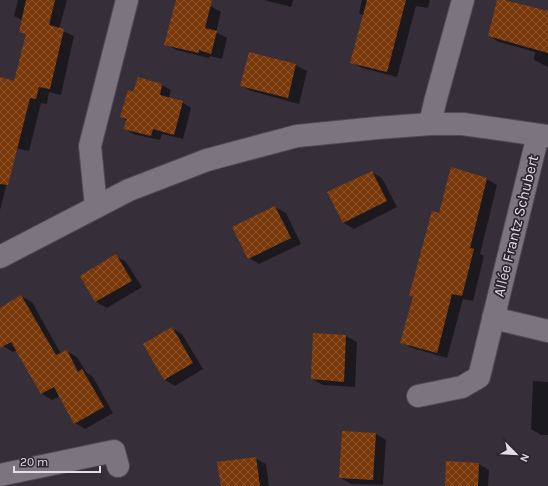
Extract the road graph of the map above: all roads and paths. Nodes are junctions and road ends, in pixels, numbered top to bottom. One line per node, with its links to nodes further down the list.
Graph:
1 (127, 0): 5 (street)
2 (463, 0): 3 (street)
3 (430, 124): 4 (street); 5 (street)
4 (543, 135): 7 (street, Allée Frantz Schubert)
5 (96, 207): 6 (street)
6 (0, 257)
7 (493, 318): 8 (street, Allée Frantz Schubert); 9 (street, Allée Frantz Schubert)
8 (548, 331)
9 (418, 396)
10 (118, 466): 11 (street)
11 (0, 475)

